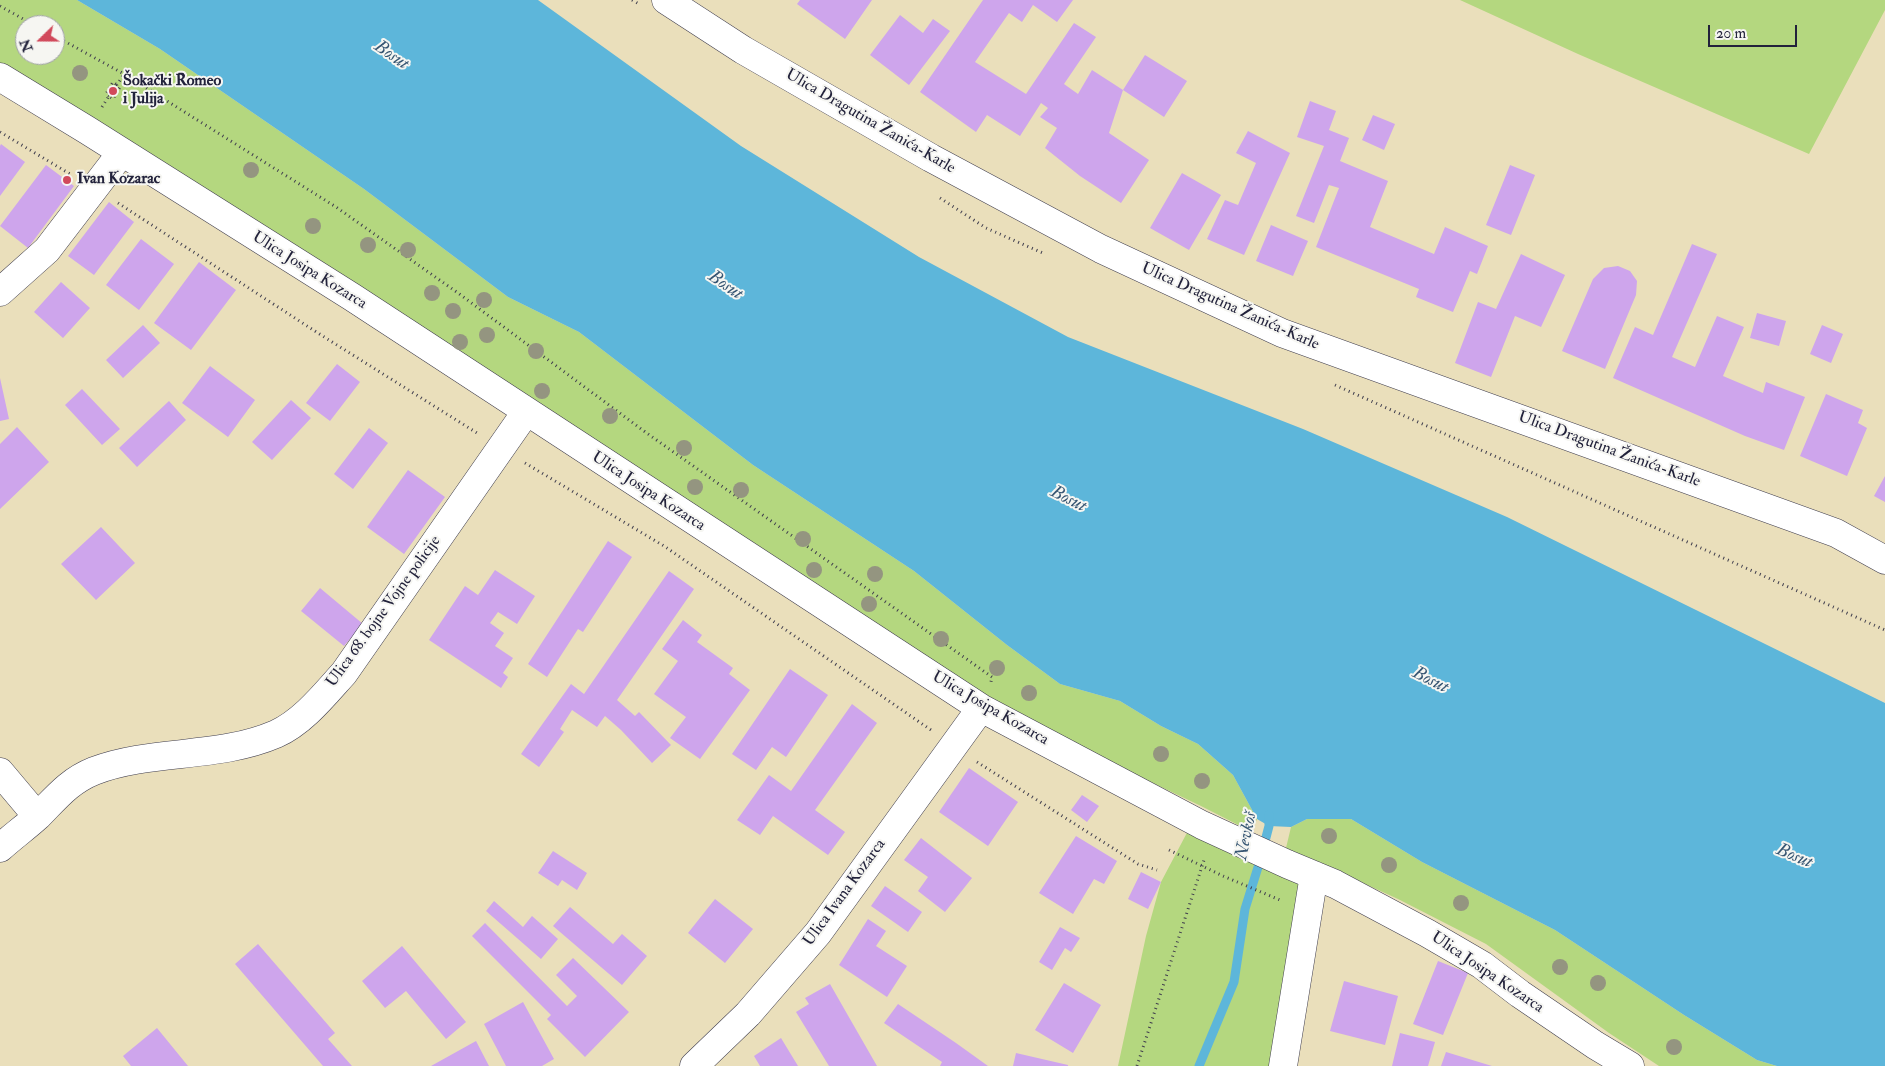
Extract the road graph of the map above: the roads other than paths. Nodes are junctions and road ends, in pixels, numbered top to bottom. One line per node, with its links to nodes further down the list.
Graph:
1 (666, 0): 6 (street, Ulica Dragutina Žanića-Karle)
2 (0, 77): 3 (street, Ulica Josipa Kozarca)
3 (122, 152): 4 (street); 5 (street, Ulica Josipa Kozarca)
4 (0, 292)
5 (526, 412): 7 (street, Ulica Josipa Kozarca); 9 (street, Ulica 68. bojne Vojne policije)
6 (1885, 560)
7 (981, 708): 11 (street, Ulica Josipa Kozarca); 12 (street, Ulica Ivana Kozarca)
8 (0, 772): 9 (street)
9 (37, 816): 10 (street, Ulica 68. bojne Vojne policije)
10 (0, 848)
11 (1314, 875): 13 (street); 14 (street, Ulica Josipa Kozarca)
12 (694, 1066)
13 (1283, 1066)
14 (1630, 1066)

